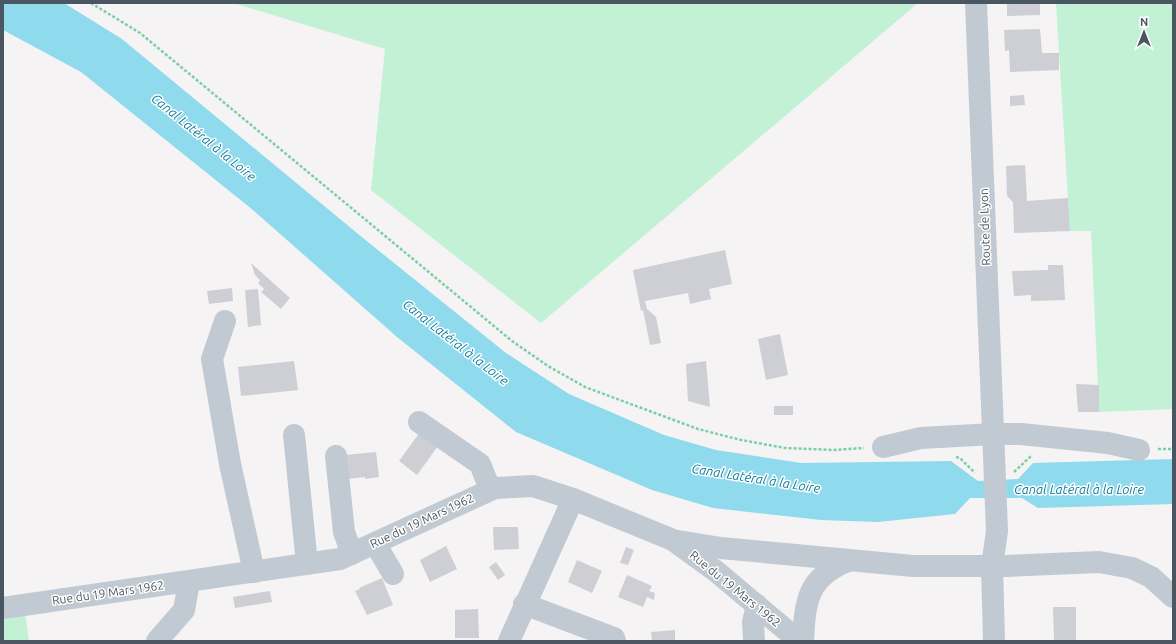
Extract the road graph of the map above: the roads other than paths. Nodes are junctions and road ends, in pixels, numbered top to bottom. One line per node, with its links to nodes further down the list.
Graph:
1 (976, 3): 5 (street, Route de Lyon)
2 (225, 321): 17 (street)
3 (419, 422): 9 (street)
4 (294, 435): 15 (street)
5 (994, 443): 6 (street); 7 (street); 16 (street, Route de Lyon)
6 (883, 447)
7 (1139, 450)
8 (336, 456): 13 (street)
9 (490, 489): 10 (street, Rue du 19 Mars 1962); 12 (street, Rue du 19 Mars 1962)
10 (573, 499): 11 (street, Rue du 19 Mars 1962); 21 (street)
11 (673, 540): 14 (street); 22 (street, Rue du 19 Mars 1962)
12 (375, 543): 13 (street, Rue du 19 Mars 1962); 18 (street)
13 (352, 554): 15 (street, Rue du 19 Mars 1962)
14 (848, 561): 16 (street); 30 (street)
15 (307, 564): 17 (street, Rue du 19 Mars 1962)
16 (999, 566): 20 (street); 31 (street); 32 (street)
17 (254, 572): 19 (street, Rue du 19 Mars 1962)
18 (393, 574)
19 (189, 582): 23 (street, Rue du 19 Mars 1962); 25 (street)
20 (1173, 597)
21 (524, 604): 26 (street); 27 (street)
22 (757, 605): 24 (street, Rue du 19 Mars 1962); 28 (street)
23 (3, 608)
24 (778, 634): 29 (street, Rue du 19 Mars 1962)
25 (157, 641)
26 (508, 641)
27 (615, 641)
28 (754, 641)
29 (799, 641)
30 (803, 641)
31 (994, 641)
32 (1008, 641)

